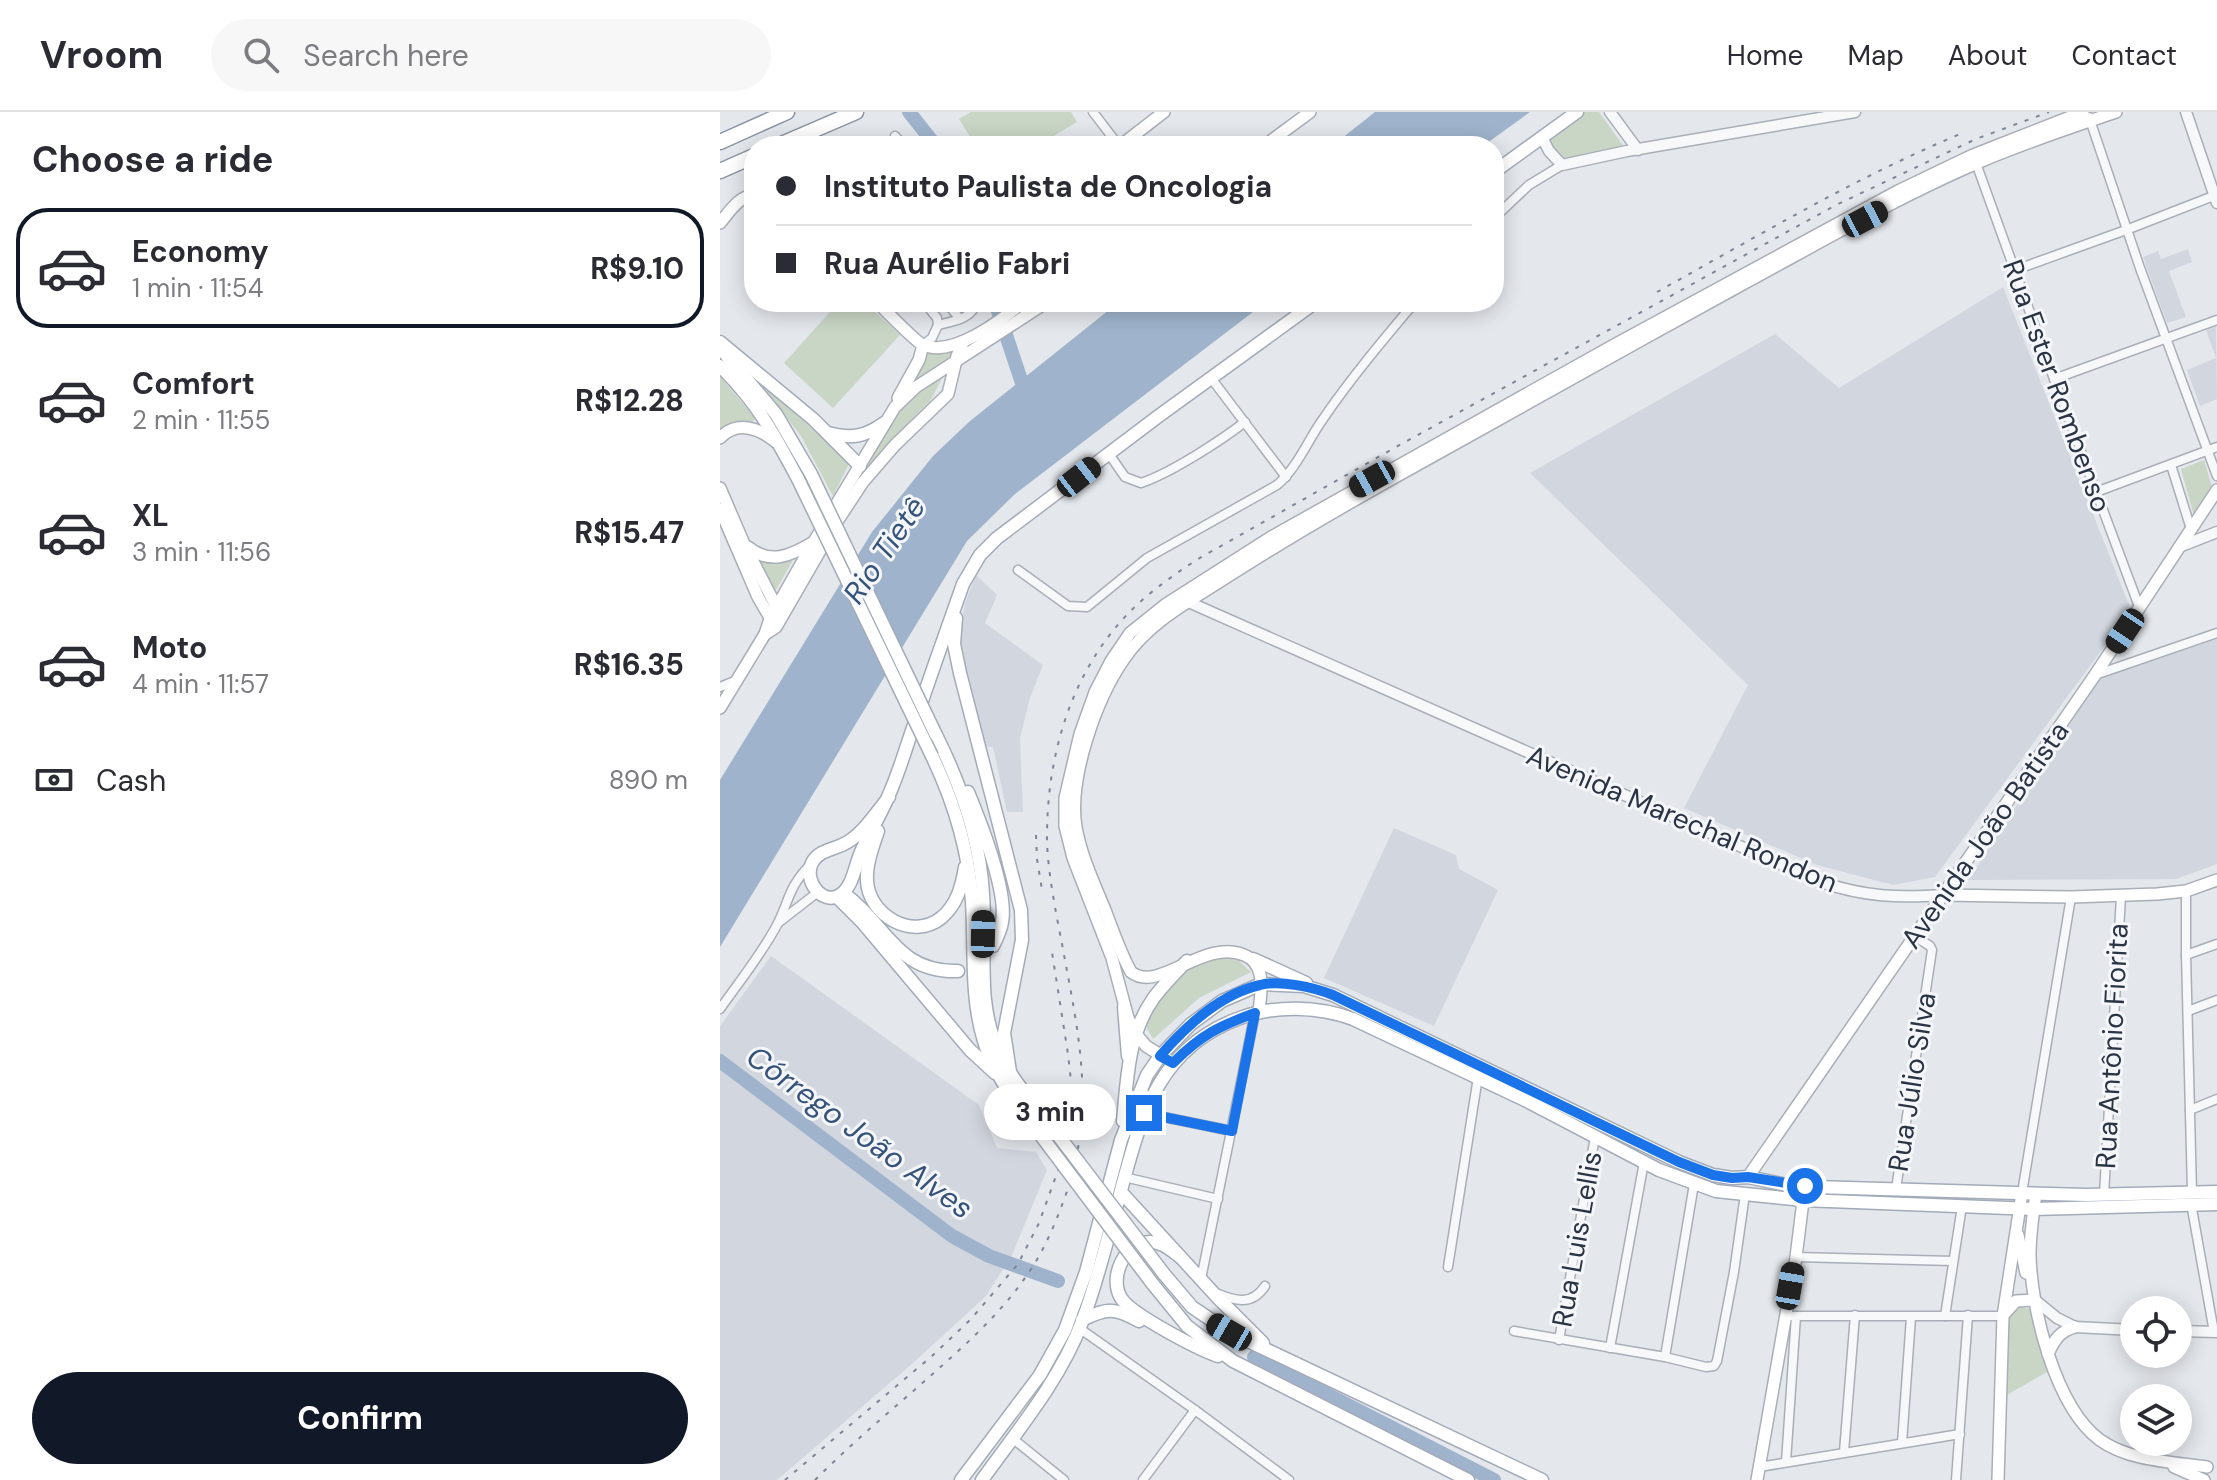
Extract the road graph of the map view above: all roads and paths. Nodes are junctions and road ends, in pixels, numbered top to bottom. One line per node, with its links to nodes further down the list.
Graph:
1 (787, 112): 17 (highway)
2 (856, 112): 12 (highway)
3 (1093, 112): 13 (street)
4 (1164, 112): 14 (main road)
5 (1310, 112): 15 (main road)
6 (1577, 112): 16 (main road)
7 (1610, 112): 18 (street)
8 (1855, 112): 18 (street)
9 (2116, 112): 11 (main road)
10 (2186, 112): 25 (street)
11 (2087, 115): 19 (main road); 28 (street)
12 (800, 136)
13 (1111, 136)
14 (1132, 136)
15 (1278, 136)
16 (1542, 137): 21 (main road); 22 (street)
17 (720, 142)
18 (1638, 150): 22 (street)
19 (1974, 159): 29 (street, Rua Ester Rombenso); 77 (main road)
20 (744, 160): 23 (highway)
21 (1504, 165)
22 (1562, 165): 26 (street)
23 (720, 171)
24 (744, 197): 27 (main road)
25 (2216, 198): 28 (street)
26 (1504, 209)
27 (720, 223)
28 (2126, 230): 29 (street); 41 (street)
29 (2015, 270): 49 (street, Rua Ester Rombenso)
30 (888, 312): 44 (main road)
31 (932, 312): 40 (street)
32 (954, 312): 38 (street)
33 (968, 312): 38 (street)
34 (1010, 312): 43 (main road)
35 (1033, 312): 46 (main road)
36 (1302, 312): 48 (main road)
37 (1407, 312): 62 (street)
38 (960, 319): 40 (street)
39 (2217, 320): 41 (street)
40 (938, 325): 44 (street)
41 (2165, 338): 49 (street); 57 (street)
42 (720, 342): 53 (main road)
43 (963, 343): 44 (main road); 46 (main road)
44 (923, 345): 50 (main road)
45 (720, 349): 87 (main road, bridge)
46 (957, 361): 50 (main road); 63 (main road)
47 (720, 366): 55 (main road)
48 (1211, 378): 51 (street); 58 (main road)
49 (2054, 379): 66 (street, Rua Ester Rombenso)
50 (895, 407): 52 (main road)
51 (1245, 422): 58 (street); 62 (street)
52 (884, 423): 53 (main road); 60 (main road)
53 (828, 433): 60 (main road)
54 (720, 438): 55 (main road)
55 (779, 444): 87 (main road, bridge)
56 (2217, 447): 57 (street)
57 (2207, 451): 59 (street); 61 (street)
58 (1109, 454): 76 (main road)
59 (2171, 465): 66 (street); 68 (street)
60 (860, 466): 63 (main road); 72 (main road)
61 (2217, 476)
62 (1286, 477): 75 (street)
63 (863, 482): 79 (main road)
64 (720, 488): 73 (main road)
65 (2217, 490): 68 (main road, Avenida João Batista)
66 (2096, 492): 78 (street, Rua Ester Rombenso)
67 (720, 509): 70 (main road)
68 (2191, 529): 74 (main road, Avenida João Batista)
69 (2217, 532): 74 (street)
70 (732, 537): 71 (street); 79 (main road)
71 (720, 542)
72 (813, 543): 73 (main road); 79 (main road)
73 (744, 544): 79 (main road)
74 (2179, 547): 78 (main road, Avenida João Batista)
75 (1018, 570)
76 (963, 584): 81 (main road); 82 (main road)
77 (1182, 599): 98 (street, Avenida Marechal Rondon); 107 (main road); 112 (main road)
78 (2140, 609): 83 (main road, Avenida João Batista)
79 (774, 621): 84 (main road)
80 (2217, 633): 83 (street)
81 (933, 668): 82 (main road); 88 (main road)
82 (960, 673): 120 (main road)
83 (2095, 675): 98 (main road, Avenida João Batista)
84 (738, 680): 85 (street); 86 (main road)
85 (720, 687)
86 (720, 708)
87 (937, 752): 91 (main road); 104 (main road); 120 (main road)
88 (889, 797): 89 (main road); 90 (main road); 93 (main road)
89 (841, 845): 90 (main road); 92 (main road)
90 (860, 853): 93 (main road); 97 (main road)
91 (967, 859): 93 (main road); 120 (main road)
92 (811, 865): 96 (main road); 101 (street)
93 (868, 866)
94 (2217, 880): 95 (main road, Avenida Marechal Rondon)
95 (2186, 891): 99 (main road, Avenida Marechal Rondon); 105 (street)
96 (818, 892): 97 (main road); 101 (street)
97 (840, 895): 108 (main road); 120 (main road)
98 (1944, 895): 100 (main road, Avenida Marechal Rondon); 102 (main road, Avenida João Batista)
99 (2121, 896): 100 (main road, Avenida Marechal Rondon); 139 (street, Rua Antônio Fiorita)
100 (2071, 897): 137 (street)
101 (778, 924): 113 (street)
102 (1914, 936): 130 (main road, Avenida João Batista); 132 (street, Rua Júlio Silva)
103 (2217, 944): 105 (street)
104 (993, 946)
105 (2186, 955): 114 (street)
106 (1253, 959): 107 (main road); 109 (main road); 110 (main road)
107 (1187, 961): 116 (main road)
108 (958, 971)
109 (1261, 984): 110 (main road); 115 (main road); 117 (main road)
110 (1320, 989): 130 (main road)
111 (2217, 1000): 114 (street)
112 (1124, 1007): 116 (main road); 118 (main road)
113 (720, 1009)
114 (2188, 1011): 123 (street)
115 (1257, 1012): 119 (main road); 121 (main road); 125 (street)
116 (1136, 1034): 117 (main road); 118 (main road)
117 (1160, 1056): 119 (main road); 127 (main road)
118 (1129, 1062): 127 (main road)
119 (1173, 1063): 124 (main road)
120 (1004, 1074): 170 (main road, bridge); 173 (main road, bridge)
121 (1478, 1077): 126 (main road); 150 (street)
122 (2217, 1099): 123 (street)
123 (2190, 1110): 140 (street)
124 (1144, 1113): 125 (street); 129 (main road)
125 (1232, 1131): 141 (street)
126 (1595, 1137): 128 (main road); 168 (street, Rua Luis Lellis)
127 (1121, 1140): 183 (main road)
128 (1644, 1162): 131 (main road); 169 (street)
129 (1124, 1177): 134 (main road); 141 (street)
130 (1748, 1177): 133 (main road); 136 (main road)
131 (1694, 1184): 133 (main road); 172 (street)
132 (1896, 1189): 136 (main road); 137 (main road)
133 (1716, 1191): 138 (main road)
134 (1121, 1192): 147 (main road); 161 (main road)
135 (2217, 1192): 140 (main road)
136 (1804, 1193): 138 (main road); 143 (main road); 148 (main road)
137 (2029, 1193): 139 (main road); 144 (main road); 145 (main road)
138 (1745, 1194): 172 (street)
139 (2104, 1195): 140 (main road)
140 (2191, 1198): 142 (main road); 145 (main road); 167 (street)
141 (1218, 1199): 151 (street)
142 (2217, 1204)
143 (1962, 1206): 144 (main road); 149 (street)
144 (2020, 1208): 145 (main road); 146 (main road)
145 (2034, 1209): 154 (main road)
146 (2016, 1228): 154 (main road); 159 (main road)
147 (1179, 1256): 151 (main road); 162 (main road)
148 (1796, 1257): 149 (street); 157 (main road)
149 (1953, 1261): 158 (street)
150 (1448, 1267)
151 (1201, 1279): 153 (main road)
152 (1265, 1286): 153 (street)
153 (1212, 1291): 170 (main road)
154 (2035, 1300): 159 (main road); 163 (street); 171 (main road)
155 (1855, 1315): 157 (street); 160 (street); 178 (street)
156 (1968, 1315): 158 (street); 159 (street); 175 (street)
157 (1790, 1316): 180 (street); 182 (main road)
158 (1945, 1316): 160 (street)
159 (2003, 1316): 192 (main road)
160 (1911, 1317): 177 (street)
161 (1081, 1324): 162 (main road); 174 (street); 176 (main road)
162 (1158, 1326): 173 (main road)
163 (2075, 1327): 164 (street); 171 (main road)
164 (2120, 1329)
165 (1514, 1331): 168 (street)
166 (2192, 1331): 167 (street)
167 (2216, 1332)
168 (1559, 1340): 169 (street)
169 (1610, 1348): 172 (street)
170 (1271, 1351): 189 (main road)
171 (2048, 1354): 179 (main road)
172 (1665, 1357)
173 (1233, 1361): 188 (main road)
174 (1195, 1410): 186 (street); 187 (street)
175 (1960, 1434): 177 (street); 191 (street)
176 (1012, 1438): 184 (main road); 185 (street)
177 (1902, 1443): 178 (street)
178 (1844, 1452): 180 (street)
179 (2155, 1459): 181 (main road); 193 (main road)
180 (1786, 1462): 182 (street)
181 (2212, 1464): 193 (main road)
182 (1759, 1467): 190 (main road)
183 (961, 1480)
184 (982, 1480)
185 (1064, 1480)
186 (1143, 1480)
187 (1289, 1480)
188 (1468, 1480)
189 (1542, 1480)
190 (1757, 1480)
191 (1956, 1480)
192 (1998, 1480)
193 (2205, 1480)

